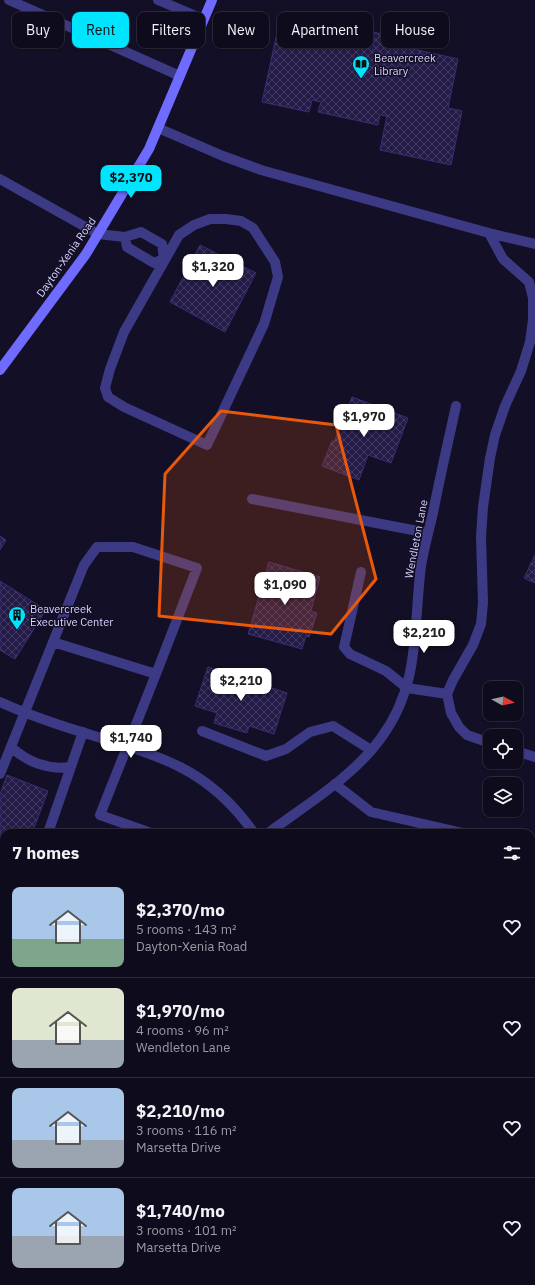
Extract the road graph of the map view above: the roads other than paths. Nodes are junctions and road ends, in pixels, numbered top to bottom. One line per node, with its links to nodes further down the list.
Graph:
1 (9, 0): 7 (street)
2 (158, 0): 4 (street)
3 (212, 0): 5 (main road, Dayton-Xenia Road)
4 (186, 12)
5 (205, 18)
6 (192, 48): 7 (main road, Dayton-Xenia Road)
7 (180, 76): 8 (main road, Dayton-Xenia Road)
8 (158, 128): 10 (street); 11 (main road, Dayton-Xenia Road)
9 (0, 179): 11 (street)
10 (489, 233): 13 (street); 15 (street)
11 (98, 234): 12 (street); 17 (main road, Dayton-Xenia Road)
12 (125, 237): 14 (street); 14 (street)
13 (535, 244)
14 (164, 259): 14 (street)
15 (532, 281): 16 (street)
16 (534, 306): 25 (street)
17 (0, 370)
18 (456, 406): 20 (street, Wendleton Lane)
19 (252, 498): 20 (street)
20 (428, 533): 24 (street, Wendleton Lane)
21 (361, 572): 24 (street)
22 (53, 642): 23 (street); 23 (street); 27 (street)
23 (156, 674): 31 (street)
24 (407, 688): 25 (street); 33 (street, Wendleton Lane)
25 (447, 694): 30 (street)
26 (0, 702): 27 (street)
27 (24, 712): 29 (street); 32 (street)
28 (202, 731): 33 (street)
29 (83, 732): 31 (street); 36 (street)
30 (483, 740)
31 (127, 746): 40 (street); 41 (street)
32 (11, 747): 36 (street); 37 (street)
33 (371, 750): 38 (street, Wendleton Lane)
34 (523, 753): 35 (street)
35 (535, 757)
36 (70, 767): 39 (street)
37 (0, 774)
38 (334, 784): 42 (street, Wendleton Lane); 43 (street)
39 (49, 829)
40 (140, 829)
41 (251, 829)
42 (273, 829)
43 (445, 829)

